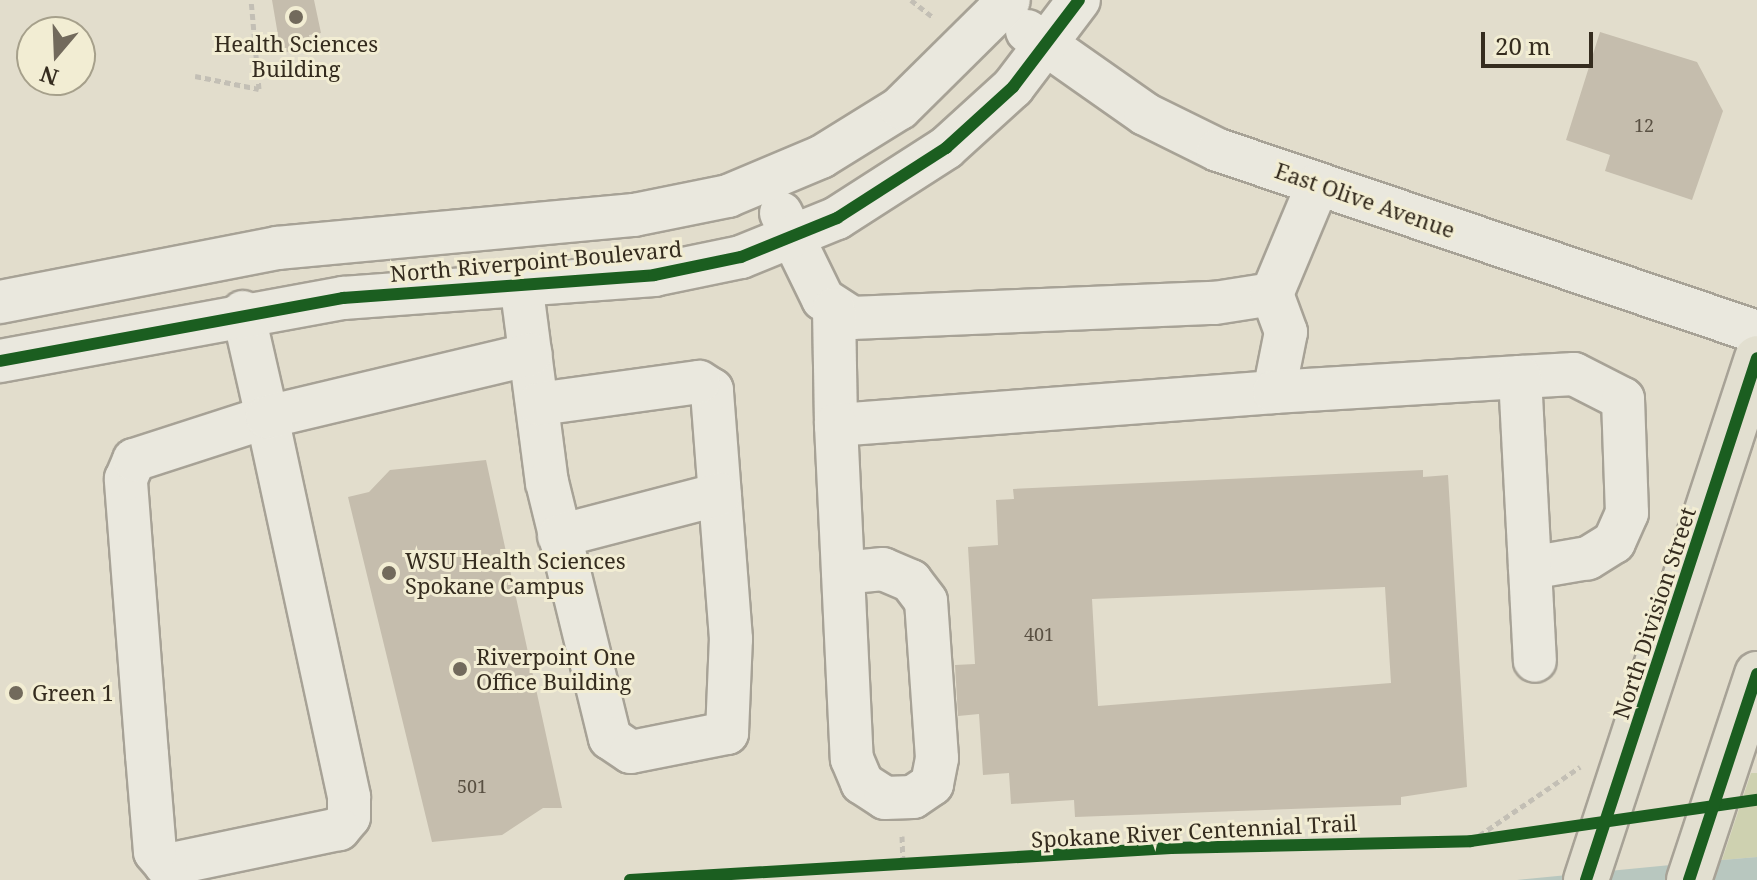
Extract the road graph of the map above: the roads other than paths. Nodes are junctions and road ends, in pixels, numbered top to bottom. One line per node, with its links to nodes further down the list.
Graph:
1 (1079, 0): 3 (street, North Riverpoint Boulevard)
2 (1004, 6): 3 (street, East Olive Avenue); 4 (street, North Riverpoint Boulevard)
3 (1049, 47): 5 (street, East Olive Avenue); 7 (street, North Riverpoint Boulevard)
4 (768, 182): 6 (street, North Riverpoint Boulevard); 7 (street)
5 (1318, 184): 9 (street); 13 (street, East Olive Avenue)
6 (484, 225): 8 (street, North Riverpoint Boulevard); 10 (street, North Riverpoint Boulevard)
7 (791, 239): 8 (street, North Riverpoint Boulevard); 11 (street)
8 (506, 284): 12 (street, North Riverpoint Boulevard); 14 (street)
9 (1272, 294): 11 (street); 18 (street)
10 (12, 300): 15 (street, North Riverpoint Boulevard)
11 (834, 309): 21 (street)
12 (243, 312): 15 (street, North Riverpoint Boulevard); 20 (street)
13 (1757, 332)
14 (531, 354): 19 (street); 20 (street)
15 (18, 357)
16 (1757, 358): 28 (main road, North Division Street)
17 (1520, 377): 18 (street); 24 (street); 24 (street)
18 (1274, 392): 21 (street)
19 (539, 404): 22 (street); 23 (street)
20 (267, 417): 20 (street)
21 (836, 425): 25 (street)
22 (720, 494): 23 (street); 23 (street)
23 (559, 536)
24 (1530, 568): 26 (street)
25 (843, 573): 25 (street)
26 (1535, 661)
27 (1757, 674): 29 (main road)
28 (1586, 880)
29 (1689, 880)

